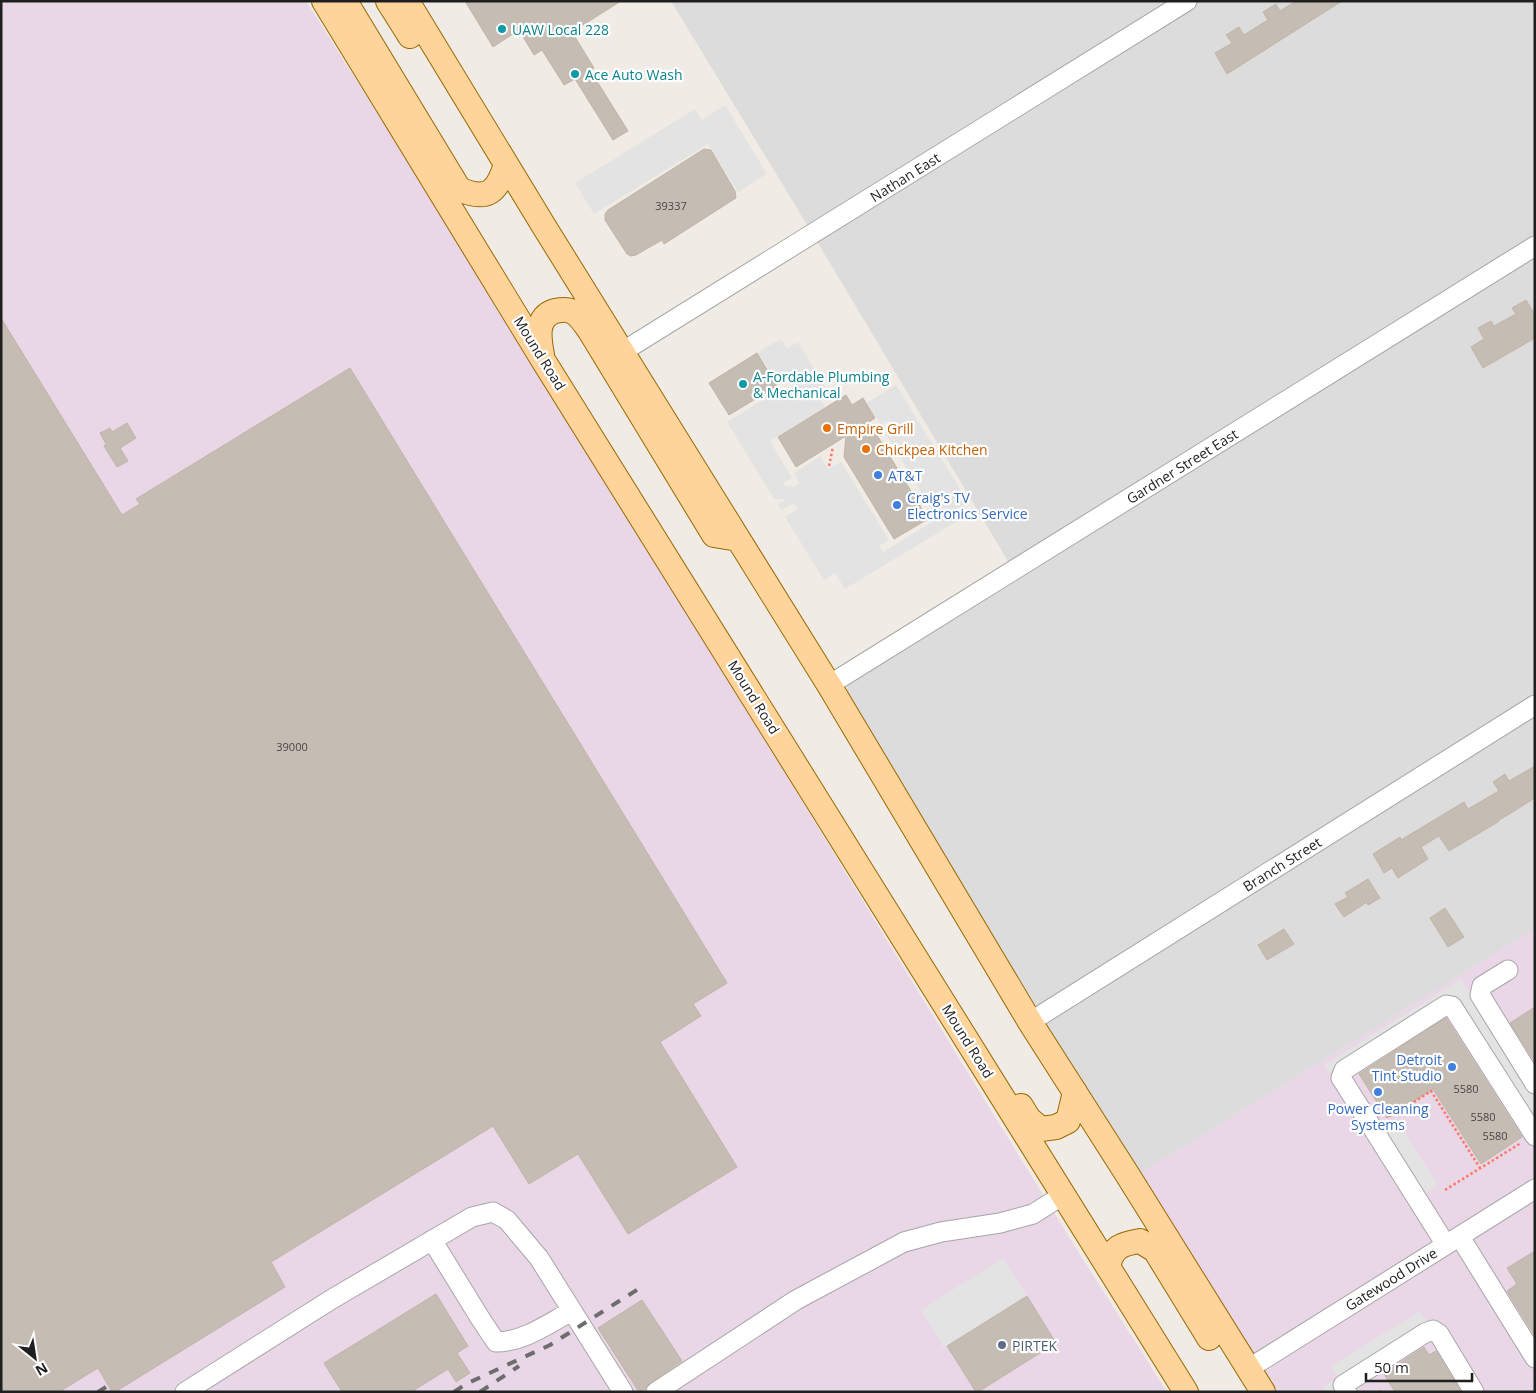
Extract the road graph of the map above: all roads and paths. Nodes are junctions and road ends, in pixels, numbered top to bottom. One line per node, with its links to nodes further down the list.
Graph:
1 (324, 1): 10 (main road, Mound Road)
2 (345, 1): 7 (main road)
3 (388, 1): 6 (main road)
4 (407, 1): 6 (main road)
5 (1187, 1): 9 (street, Nathan East)
6 (487, 132): 7 (main road)
7 (506, 164): 9 (main road)
8 (1535, 246): 14 (street, Gardner Street East)
9 (622, 352): 13 (main road)
10 (543, 360): 13 (main road); 16 (main road, Mound Road)
11 (833, 447): 12 (path)
12 (829, 466)
13 (738, 539): 14 (main road)
14 (829, 685): 18 (main road)
15 (1535, 705): 18 (street, Branch Street)
16 (860, 866): 20 (main road); 26 (main road, Mound Road)
17 (1508, 970): 19 (street)
18 (1030, 1022): 20 (main road)
19 (1535, 1084)
20 (1076, 1092): 32 (main road)
21 (1397, 1113): 23 (path)
22 (1532, 1137): 23 (path); 28 (street)
23 (1480, 1168): 25 (path)
24 (1535, 1189): 28 (street, Gatewood Drive)
25 (1445, 1190)
26 (1063, 1195): 29 (main road, Mound Road); 35 (street)
27 (432, 1240): 30 (street); 30 (street); 33 (street)
28 (1453, 1241): 31 (street); 32 (street, Gatewood Drive)
29 (1108, 1267): 32 (main road); 36 (main road, Mound Road)
30 (572, 1311): 34 (street)
31 (1535, 1358)
32 (1247, 1366): 37 (main road)
33 (185, 1392)
34 (623, 1392)
35 (656, 1392)
36 (1186, 1392)
37 (1263, 1392)
38 (1347, 1392): 39 (street)
39 (1474, 1392)

